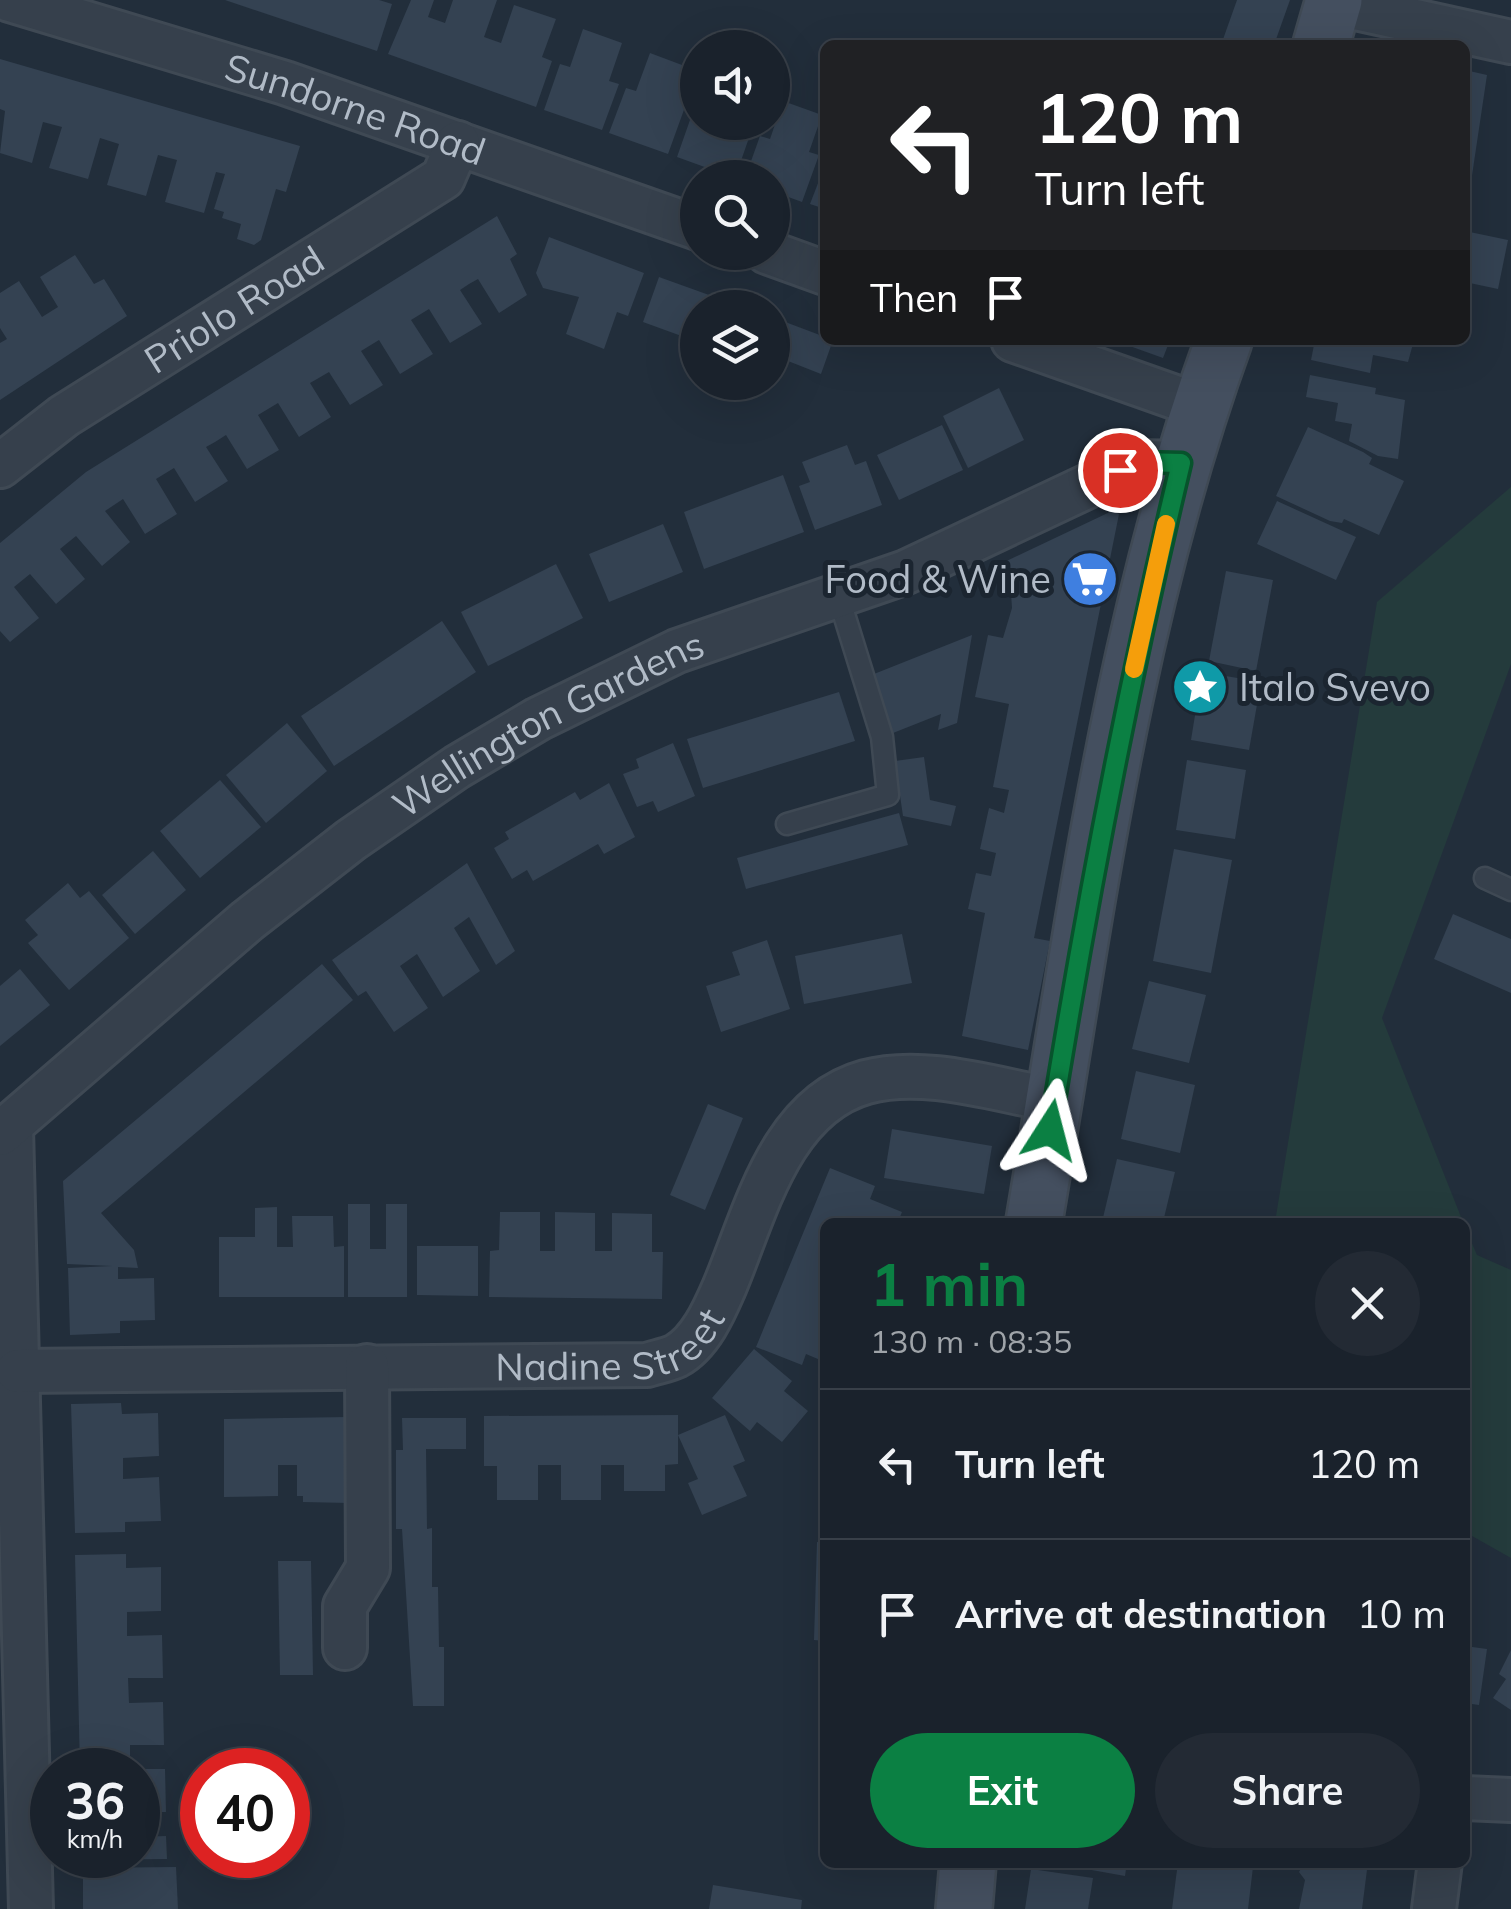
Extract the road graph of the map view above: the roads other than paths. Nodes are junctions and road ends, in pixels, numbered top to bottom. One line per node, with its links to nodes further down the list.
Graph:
1 (10, 0): 4 (street, Sundorne Road)
2 (1329, 16): 3 (street)
3 (1511, 42)
4 (458, 143): 5 (street, Sundorne Road); 12 (street, Priolo Road)
5 (680, 222)
6 (790, 260): 7 (street)
7 (820, 271)
8 (1027, 345): 10 (street)
9 (1222, 345): 10 (street)
10 (1200, 406): 11 (street)
11 (1181, 463): 13 (street, Wellington Gardens); 17 (street)
12 (0, 466)
13 (838, 595): 14 (lane); 18 (street, Wellington Gardens)
14 (786, 824)
15 (1485, 878): 16 (lane)
16 (1511, 890)
17 (1055, 1100): 19 (street); 20 (street, Nadine Street)
18 (6, 1131): 21 (street)
19 (1035, 1218)
20 (368, 1366): 21 (street, Nadine Street); 22 (street)
21 (18, 1371): 27 (street)
22 (345, 1648)
23 (1470, 1798): 24 (street)
24 (1511, 1800)
25 (967, 1868): 28 (street)
26 (1439, 1868): 29 (street)
27 (31, 1909)
28 (964, 1909)
29 (1434, 1909)

